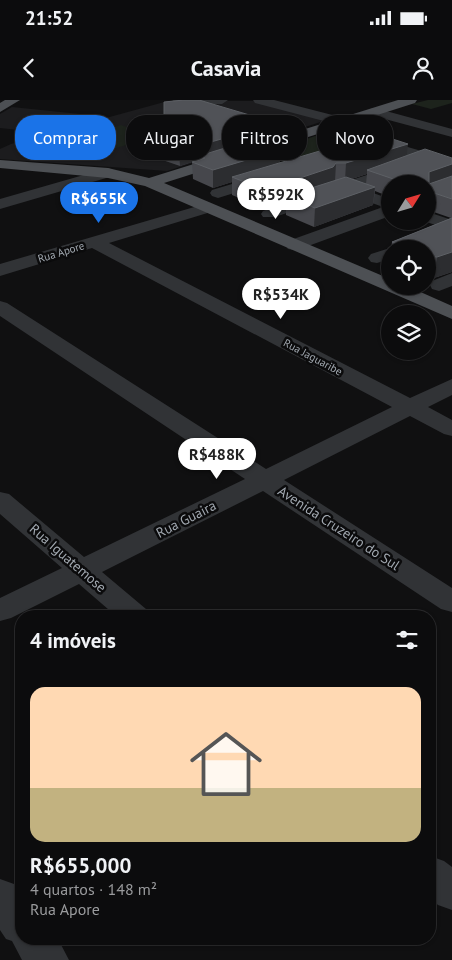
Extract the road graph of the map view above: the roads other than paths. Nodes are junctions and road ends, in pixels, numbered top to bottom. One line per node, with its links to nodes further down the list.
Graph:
1 (14, 100): 6 (main road)
2 (178, 100): 3 (street)
3 (222, 100)
4 (259, 100): 8 (street)
5 (411, 100): 7 (main road)
6 (0, 108)
7 (374, 112): 9 (main road); 11 (street)
8 (317, 115)
9 (365, 115)
10 (317, 130): 21 (main road)
11 (452, 133)
12 (393, 147): 14 (street)
13 (452, 150): 14 (street)
14 (429, 158): 17 (street)
15 (0, 164): 18 (main road)
16 (414, 164): 22 (street)
17 (452, 165)
18 (108, 174): 21 (main road); 25 (street)
19 (278, 175): 23 (street)
20 (320, 179): 22 (street)
21 (150, 183): 26 (main road)
22 (345, 188): 24 (street); 28 (street)
23 (218, 193)
24 (381, 201)
25 (0, 204)
26 (208, 208): 32 (street, Rua Apore); 33 (main road)
27 (381, 213): 33 (street)
28 (269, 214)
29 (436, 221): 30 (street)
30 (452, 228): 31 (street)
31 (435, 236)
32 (94, 242): 34 (street, Rua Apore); 40 (street, Rua Jaguaribe)
33 (294, 245): 35 (main road)
34 (0, 270)
35 (381, 282)
36 (411, 295): 38 (main road)
37 (0, 306): 42 (street, Avenida Cruzeiro do Sul)
38 (452, 312)
39 (452, 386): 40 (street, Rua Guaira)
40 (409, 407): 41 (street, Rua Jaguaribe); 42 (street, Rua Guaira)
41 (452, 429)
42 (264, 479): 44 (street, Rua Guaira); 45 (street, Avenida Cruzeiro do Sul)
43 (0, 500): 44 (street, Rua Iguatemose)
44 (82, 570): 46 (street, Rua Iguatemose); 47 (street, Rua Guaira)
45 (452, 602)
46 (128, 610)
47 (0, 611)
48 (436, 878): 49 (street)
49 (452, 892)
50 (0, 897): 51 (street)
51 (15, 917)
52 (37, 945): 53 (street)
53 (48, 960)

